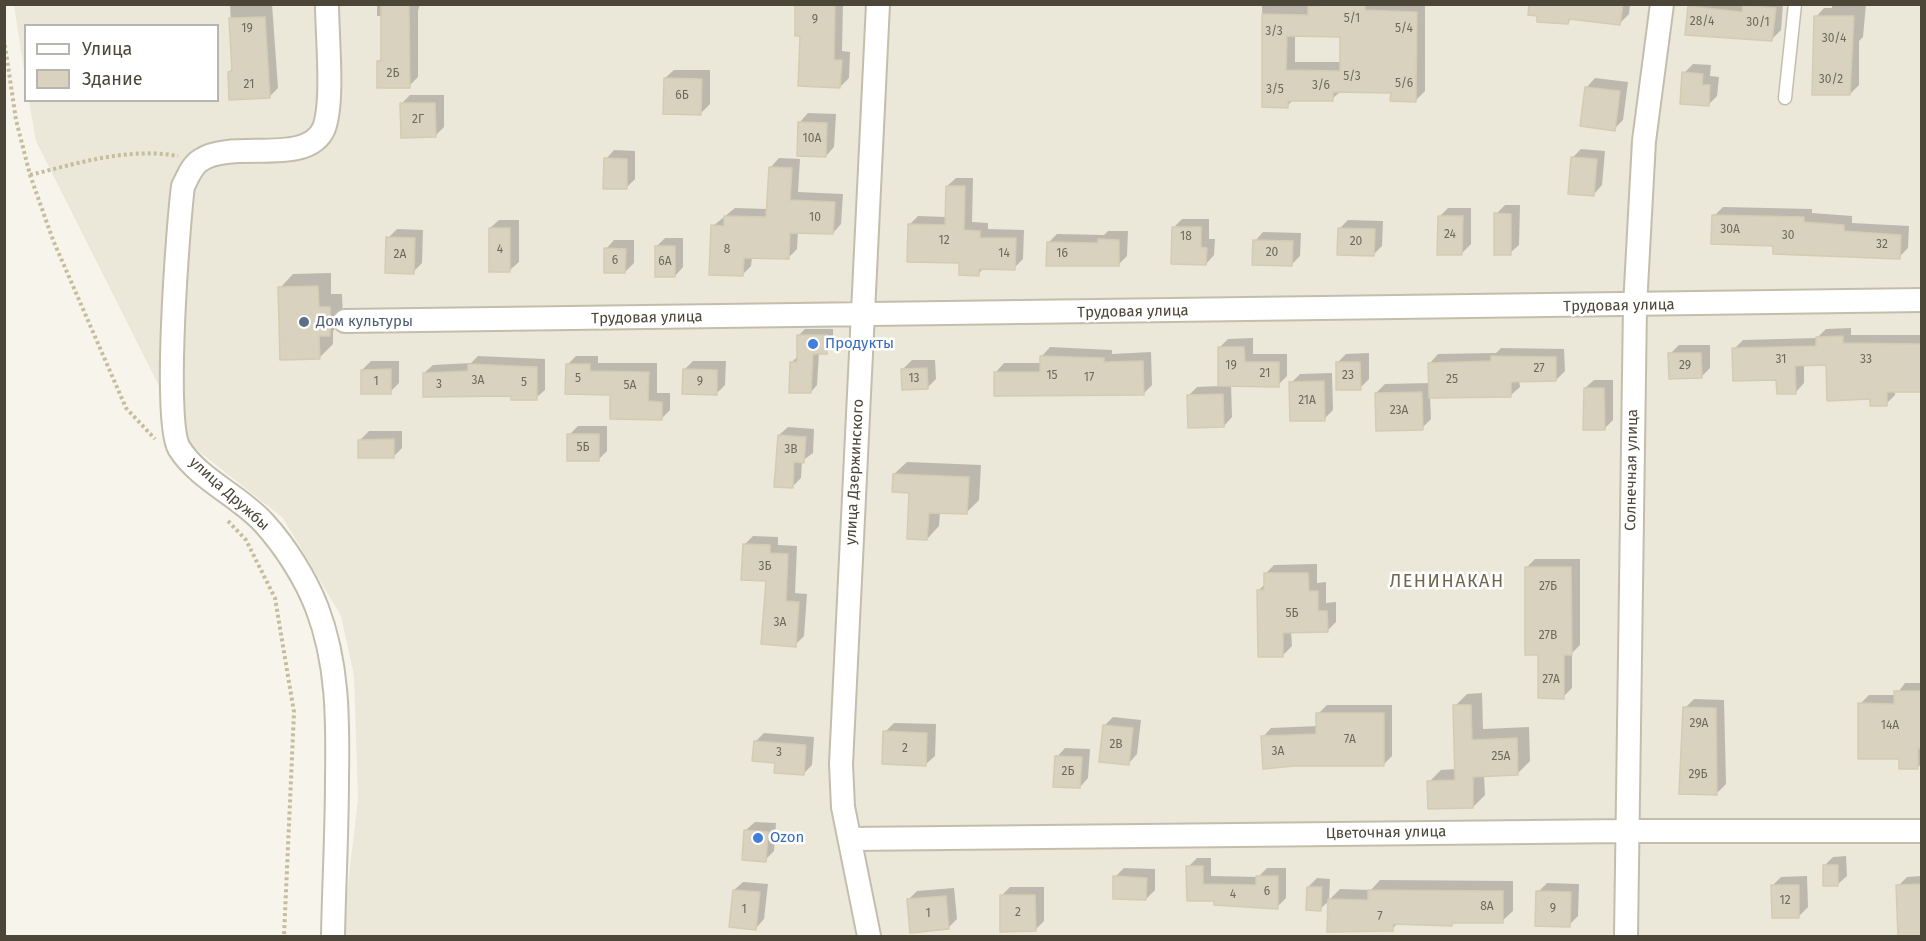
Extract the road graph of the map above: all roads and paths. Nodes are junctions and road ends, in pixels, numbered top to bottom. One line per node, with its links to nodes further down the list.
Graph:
1 (327, 4): 7 (street)
2 (878, 4): 11 (street, улица Дзержинского)
3 (1662, 4): 10 (street, Солнечная улица)
4 (1795, 4): 6 (lane)
5 (4, 39): 8 (path)
6 (1785, 98)
7 (200, 160): 8 (path); 19 (street, улица Дружбы)
8 (30, 175): 13 (path)
9 (1922, 300): 10 (street, Трудовая улица)
10 (1635, 306): 11 (street, Трудовая улица); 15 (street, Солнечная улица)
11 (863, 315): 12 (street, Трудовая улица); 17 (street, улица Дзержинского)
12 (345, 321)
13 (158, 443)
14 (222, 514): 18 (path)
15 (1626, 831): 16 (street, Цветочная улица); 17 (street, Цветочная улица); 21 (street, Солнечная улица)
16 (1922, 831)
17 (850, 839): 20 (street, улица Дзержинского)
18 (284, 936)
19 (333, 936)
20 (869, 936)
21 (1626, 936)

